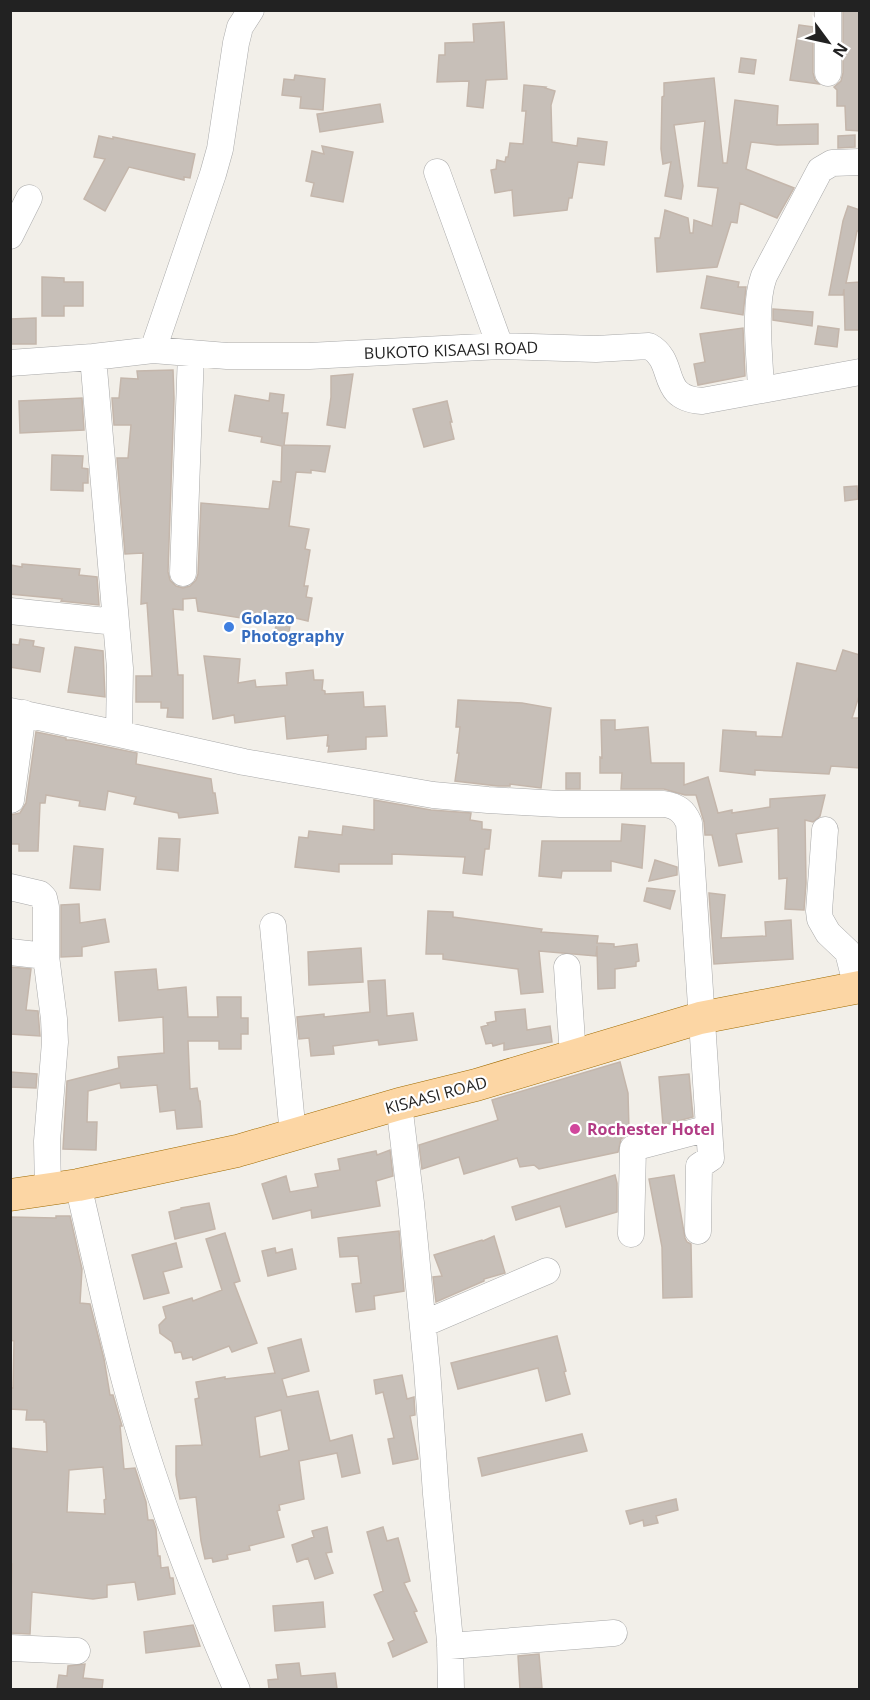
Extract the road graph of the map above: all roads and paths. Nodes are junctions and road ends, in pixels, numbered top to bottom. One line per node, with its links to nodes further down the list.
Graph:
1 (251, 10): 9 (street)
2 (828, 10): 3 (street)
3 (828, 73)
4 (860, 162): 14 (street)
5 (437, 171): 8 (street)
6 (29, 198): 7 (street)
7 (10, 236)
8 (500, 346): 10 (street, BUKOTO KISAASI ROAD); 14 (street, BUKOTO KISAASI ROAD)
9 (153, 350): 10 (street, BUKOTO KISAASI ROAD); 11 (street, BUKOTO KISAASI ROAD)
10 (191, 353): 15 (street)
11 (93, 357): 12 (street, BUKOTO KISAASI ROAD); 17 (street)
12 (10, 363)
13 (860, 372): 14 (street, BUKOTO KISAASI ROAD)
14 (761, 390)
15 (183, 573)
16 (10, 611): 17 (street)
17 (116, 622): 19 (street)
18 (17, 712): 19 (street); 20 (street)
19 (119, 734): 28 (street)
20 (11, 800)
21 (825, 830): 27 (street)
22 (10, 887): 25 (street)
23 (273, 926): 32 (street)
24 (10, 952): 25 (street)
25 (46, 956): 33 (street)
26 (567, 967): 29 (street)
27 (858, 987): 28 (main road, KISAASI ROAD)
28 (700, 1018): 29 (main road, KISAASI ROAD); 31 (street)
29 (573, 1056): 30 (main road, KISAASI ROAD)
30 (399, 1104): 32 (main road, KISAASI ROAD); 38 (street)
31 (709, 1128): 35 (street); 36 (street)
32 (293, 1135): 33 (main road, KISAASI ROAD)
33 (63, 1188): 34 (main road, KISAASI ROAD); 43 (street)
34 (10, 1195)
35 (698, 1231)
36 (631, 1234)
37 (548, 1270): 38 (street)
38 (423, 1324): 40 (street)
39 (614, 1633): 40 (street)
40 (450, 1646): 44 (street)
41 (10, 1648): 42 (street)
42 (77, 1651)
43 (237, 1689)
44 (451, 1689)

